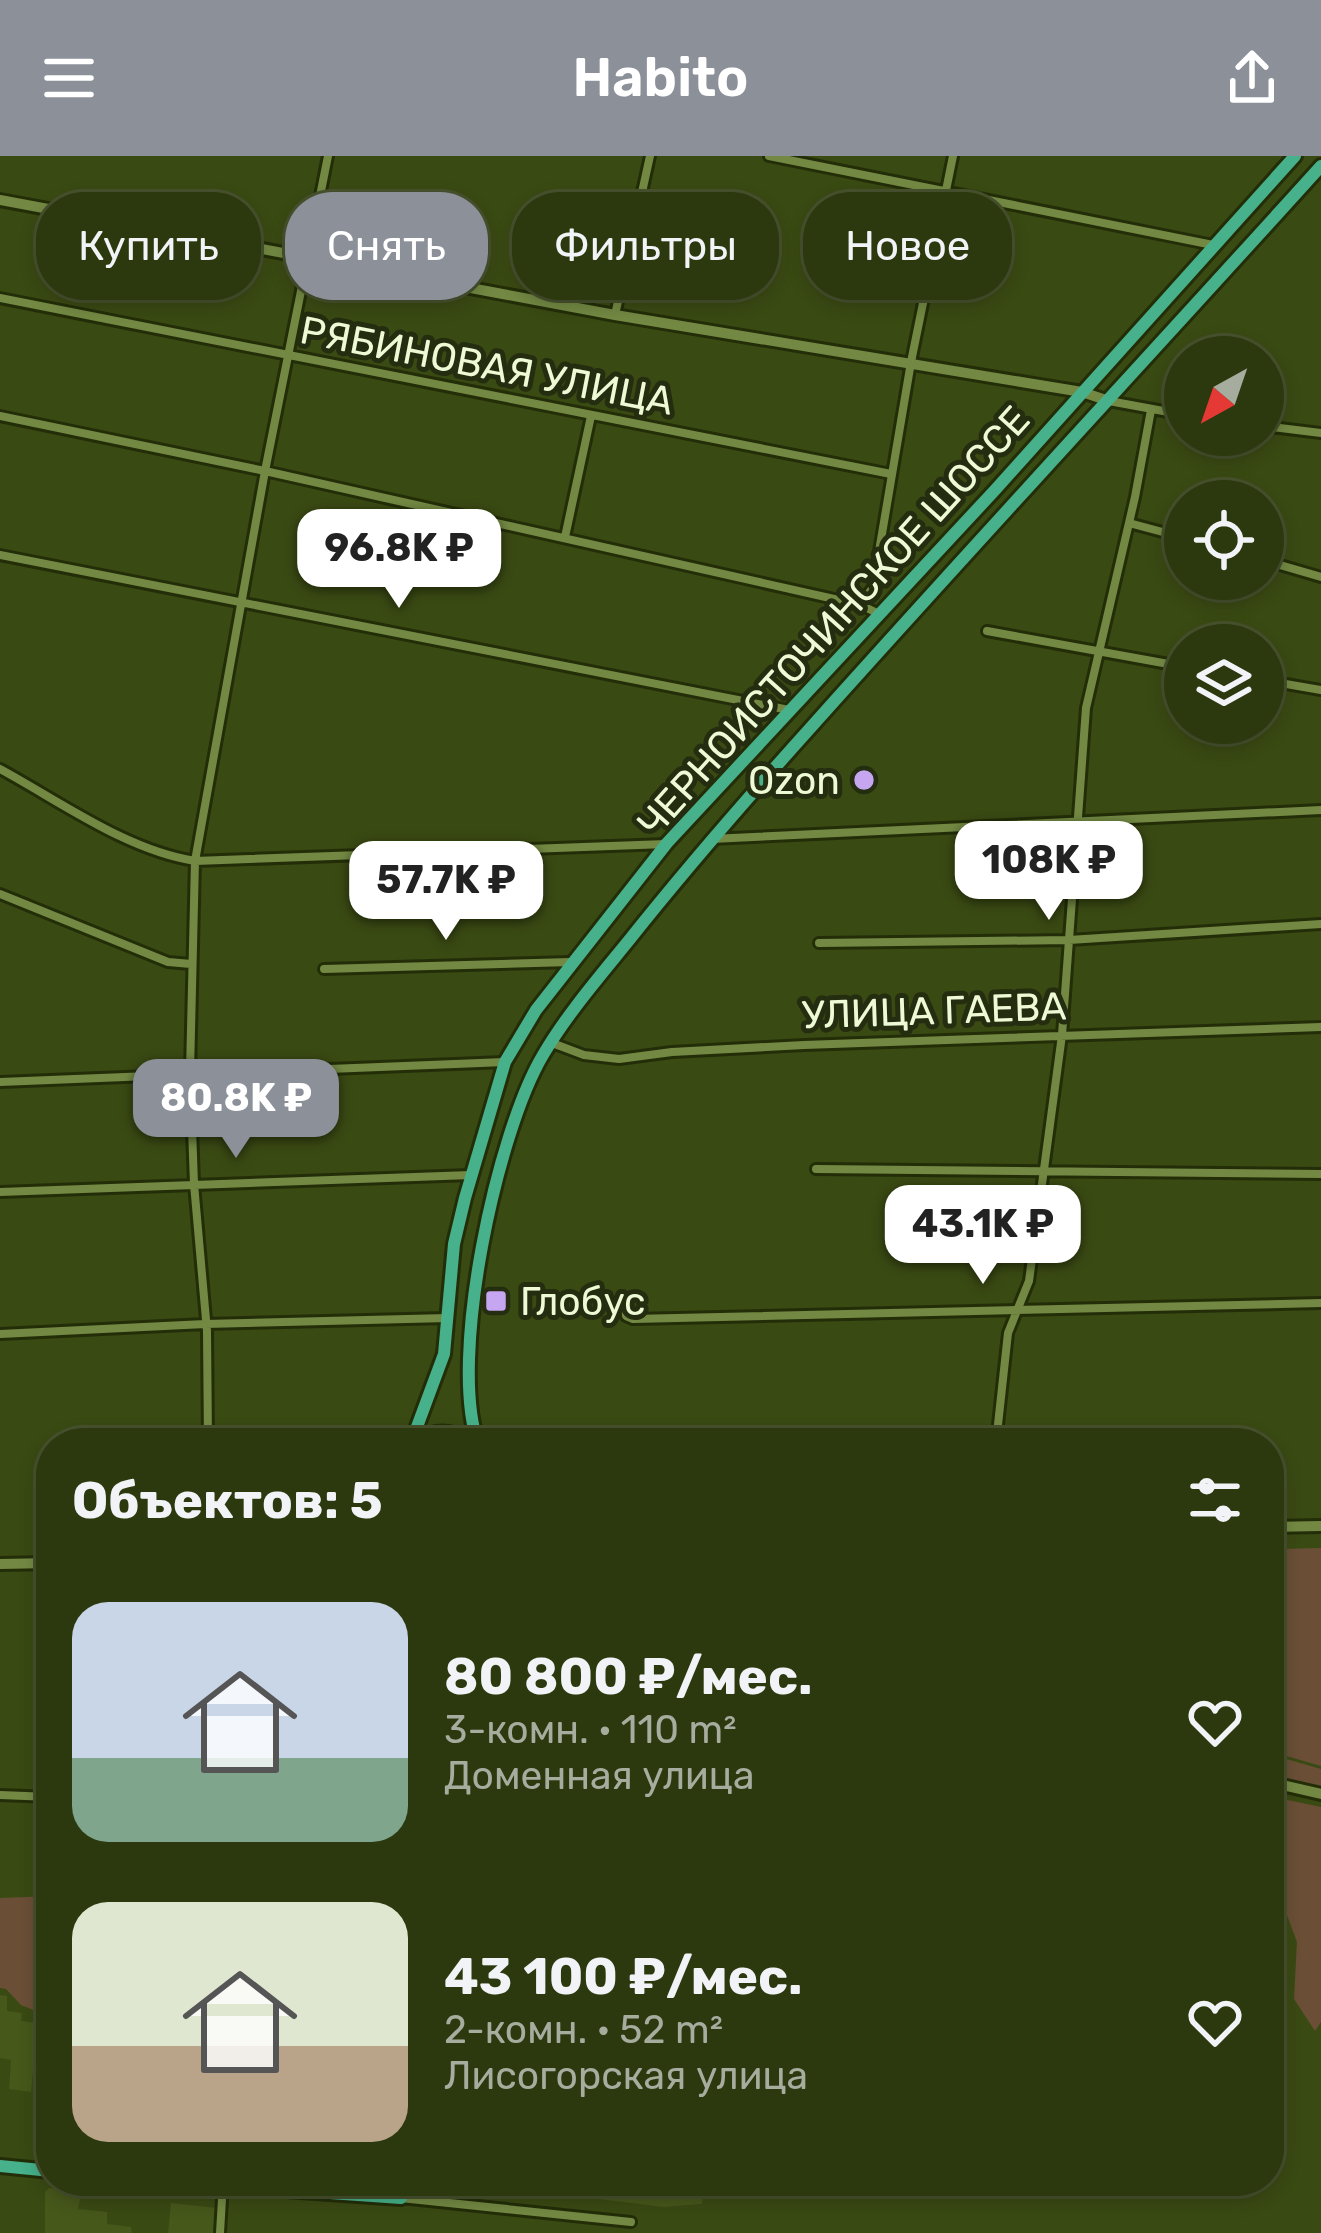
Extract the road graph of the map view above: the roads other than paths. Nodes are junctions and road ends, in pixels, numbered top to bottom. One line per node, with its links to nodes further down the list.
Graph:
1 (328, 156): 8 (street)
2 (650, 156): 15 (street)
3 (770, 156): 7 (street)
4 (953, 156): 7 (street)
5 (1295, 156): 10 (main road, ЧЕРНОИСТОЧИНСКОЕ ШОССЕ)
6 (1321, 166): 19 (main road, ЧЕРНОИСТОЧИНСКОЕ ШОССЕ)
7 (946, 191): 10 (street); 17 (street)
8 (321, 192)
9 (0, 200): 11 (street)
10 (1214, 245): 18 (main road, ЧЕРНОИСТОЧИНСКОЕ ШОССЕ)
11 (285, 253)
12 (488, 292): 15 (street)
13 (0, 298): 16 (street, РЯБИНОВАЯ УЛИЦА)
14 (300, 300): 16 (street)
15 (615, 316): 17 (street)
16 (287, 356): 23 (street, РЯБИНОВАЯ УЛИЦА); 26 (street)
17 (911, 362): 18 (street); 27 (street)
18 (1082, 392): 19 (street); 36 (main road, ЧЕРНОИСТОЧИНСКОЕ ШОССЕ)
19 (1109, 401): 20 (street); 48 (main road, ЧЕРНОИСТОЧИНСКОЕ ШОССЕ)
20 (1151, 410): 21 (street); 28 (street)
21 (1164, 412)
22 (0, 416): 26 (street)
23 (591, 416): 27 (street, РЯБИНОВАЯ УЛИЦА); 30 (street)
24 (1284, 429): 25 (street)
25 (1321, 433)
26 (265, 471): 30 (street); 34 (street)
27 (891, 474): 35 (street)
28 (1129, 523): 29 (street); 38 (street)
29 (1164, 532)
30 (565, 537): 35 (street)
31 (0, 555): 34 (street)
32 (1284, 566): 33 (street)
33 (1321, 577)
34 (244, 602): 42 (street); 49 (street)
35 (861, 604): 36 (street)
36 (877, 614): 42 (main road, ЧЕРНОИСТОЧИНСКОЕ ШОССЕ)
37 (987, 631): 38 (street)
38 (1096, 652): 39 (street); 45 (street)
39 (1164, 663)
40 (1284, 684): 41 (street)
41 (1321, 690)
42 (789, 710): 46 (main road, ЧЕРНОИСТОЧИНСКОЕ ШОССЕ)
43 (0, 769): 49 (street)
44 (1321, 810): 45 (street)
45 (1079, 823): 48 (street); 52 (street)
46 (679, 830): 47 (main road, ЧЕРНОИСТОЧИНСКОЕ ШОССЕ); 48 (main road)
47 (667, 844): 49 (street); 54 (main road, ЧЕРНОИСТОЧИНСКОЕ ШОССЕ)
48 (706, 844): 59 (main road, ЧЕРНОИСТОЧИНСКОЕ ШОССЕ)
49 (195, 861): 55 (street)
50 (0, 894): 55 (street)
51 (1321, 924): 52 (street)
52 (1069, 940): 53 (street); 58 (street)
53 (820, 943)
54 (571, 962): 56 (street); 60 (main road, ЧЕРНОИСТОЧИНСКОЕ ШОССЕ)
55 (191, 964): 61 (street)
56 (323, 969)
57 (1321, 1027): 58 (street, УЛИЦА ГАЕВА)
58 (1063, 1036): 59 (street, УЛИЦА ГАЕВА); 64 (street)
59 (551, 1043): 77 (main road, ЧЕРНОИСТОЧИНСКОЕ ШОССЕ)
60 (506, 1062): 61 (street); 65 (main road, ЧЕРНОИСТОЧИНСКОЕ ШОССЕ)
61 (190, 1072): 62 (street); 67 (street)
62 (0, 1082)
63 (816, 1169): 64 (street)
64 (1044, 1172): 66 (street); 71 (street)
65 (473, 1174): 67 (street); 72 (main road, ЧЕРНОИСТОЧИНСКОЕ ШОССЕ)
66 (1321, 1174)
67 (194, 1184): 68 (street); 73 (street)
68 (0, 1192)
69 (625, 1300): 71 (street)
70 (1321, 1304): 71 (street)
71 (1016, 1308): 78 (street)
72 (448, 1318): 73 (street); 76 (main road, ЧЕРНОИСТОЧИНСКОЕ ШОССЕ)
73 (205, 1324): 74 (street); 75 (street)
74 (0, 1334)
75 (208, 1428)
76 (418, 1428)
77 (471, 1428)
78 (998, 1428)
79 (1321, 1526): 80 (street)
80 (1284, 1527)
81 (36, 1563): 82 (street)
82 (0, 1564)
83 (1284, 1785): 84 (street)
84 (1321, 1794)
85 (0, 1795): 86 (street)
86 (36, 1796)
87 (0, 2166): 88 (main road)
88 (36, 2170)
89 (222, 2196): 93 (street)
90 (376, 2196): 91 (main road)
91 (401, 2198): 92 (street)
92 (631, 2222)
93 (220, 2233)

